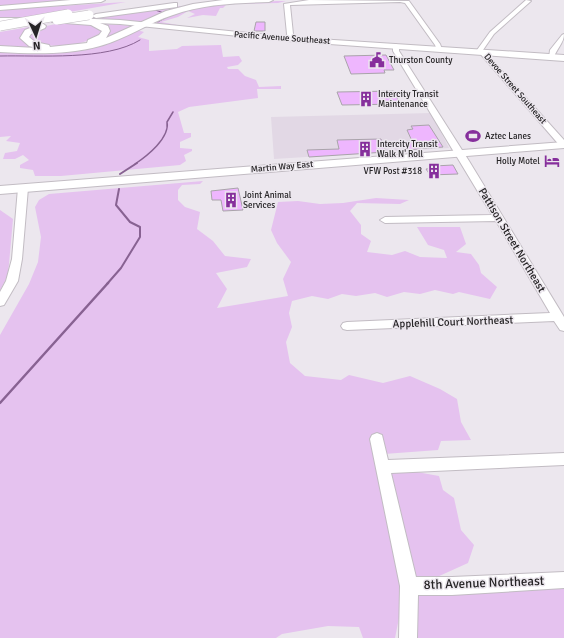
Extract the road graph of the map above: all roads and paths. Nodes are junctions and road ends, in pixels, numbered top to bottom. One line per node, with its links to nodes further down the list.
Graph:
1 (101, 0): 7 (highway)
2 (169, 0): 12 (highway, bridge)
3 (202, 0): 8 (highway)
4 (254, 0): 5 (highway); 8 (highway); 11 (highway)
5 (268, 0)
6 (528, 2): 19 (street, Devoe Street Southeast)
7 (0, 8)
8 (92, 15): 10 (highway, bridge); 13 (highway, bridge)
9 (0, 20): 10 (main road, Pacific Avenue Southeast)
10 (55, 20): 11 (main road, Pacific Avenue Southeast)
11 (142, 25): 15 (main road, Pacific Avenue Southeast); 17 (highway)
12 (0, 26)
13 (0, 30)
14 (564, 36): 20 (street)
15 (288, 39): 16 (main road, Pacific Avenue Southeast); 18 (street)
16 (396, 46): 18 (main road, Pacific Avenue Southeast); 23 (street, Pattison Street Northeast)
17 (0, 49)
18 (439, 49): 19 (main road, Pacific Avenue Southeast)
19 (482, 52): 20 (main road, Pacific Avenue Southeast); 22 (street, Devoe Street Southeast)
20 (551, 57): 21 (main road, Pacific Avenue Southeast)
21 (564, 58)
22 (564, 145): 23 (main road, Martin Way East)
23 (460, 153): 24 (main road, Martin Way East); 26 (street, Pattison Street Northeast)
24 (23, 188): 25 (main road, Martin Way East); 28 (street)
25 (0, 190)
26 (499, 218): 27 (street); 29 (street, Pattison Street Northeast)
27 (385, 220)
28 (0, 302)
29 (561, 322): 30 (street, Applehill Court Northeast)
30 (347, 326)
31 (377, 439): 33 (street)
32 (564, 459): 33 (street)
33 (382, 467): 35 (street)
34 (564, 580): 35 (street, 8th Avenue Northeast)
35 (409, 586): 36 (street, 8th Avenue Northeast)
36 (408, 638)

